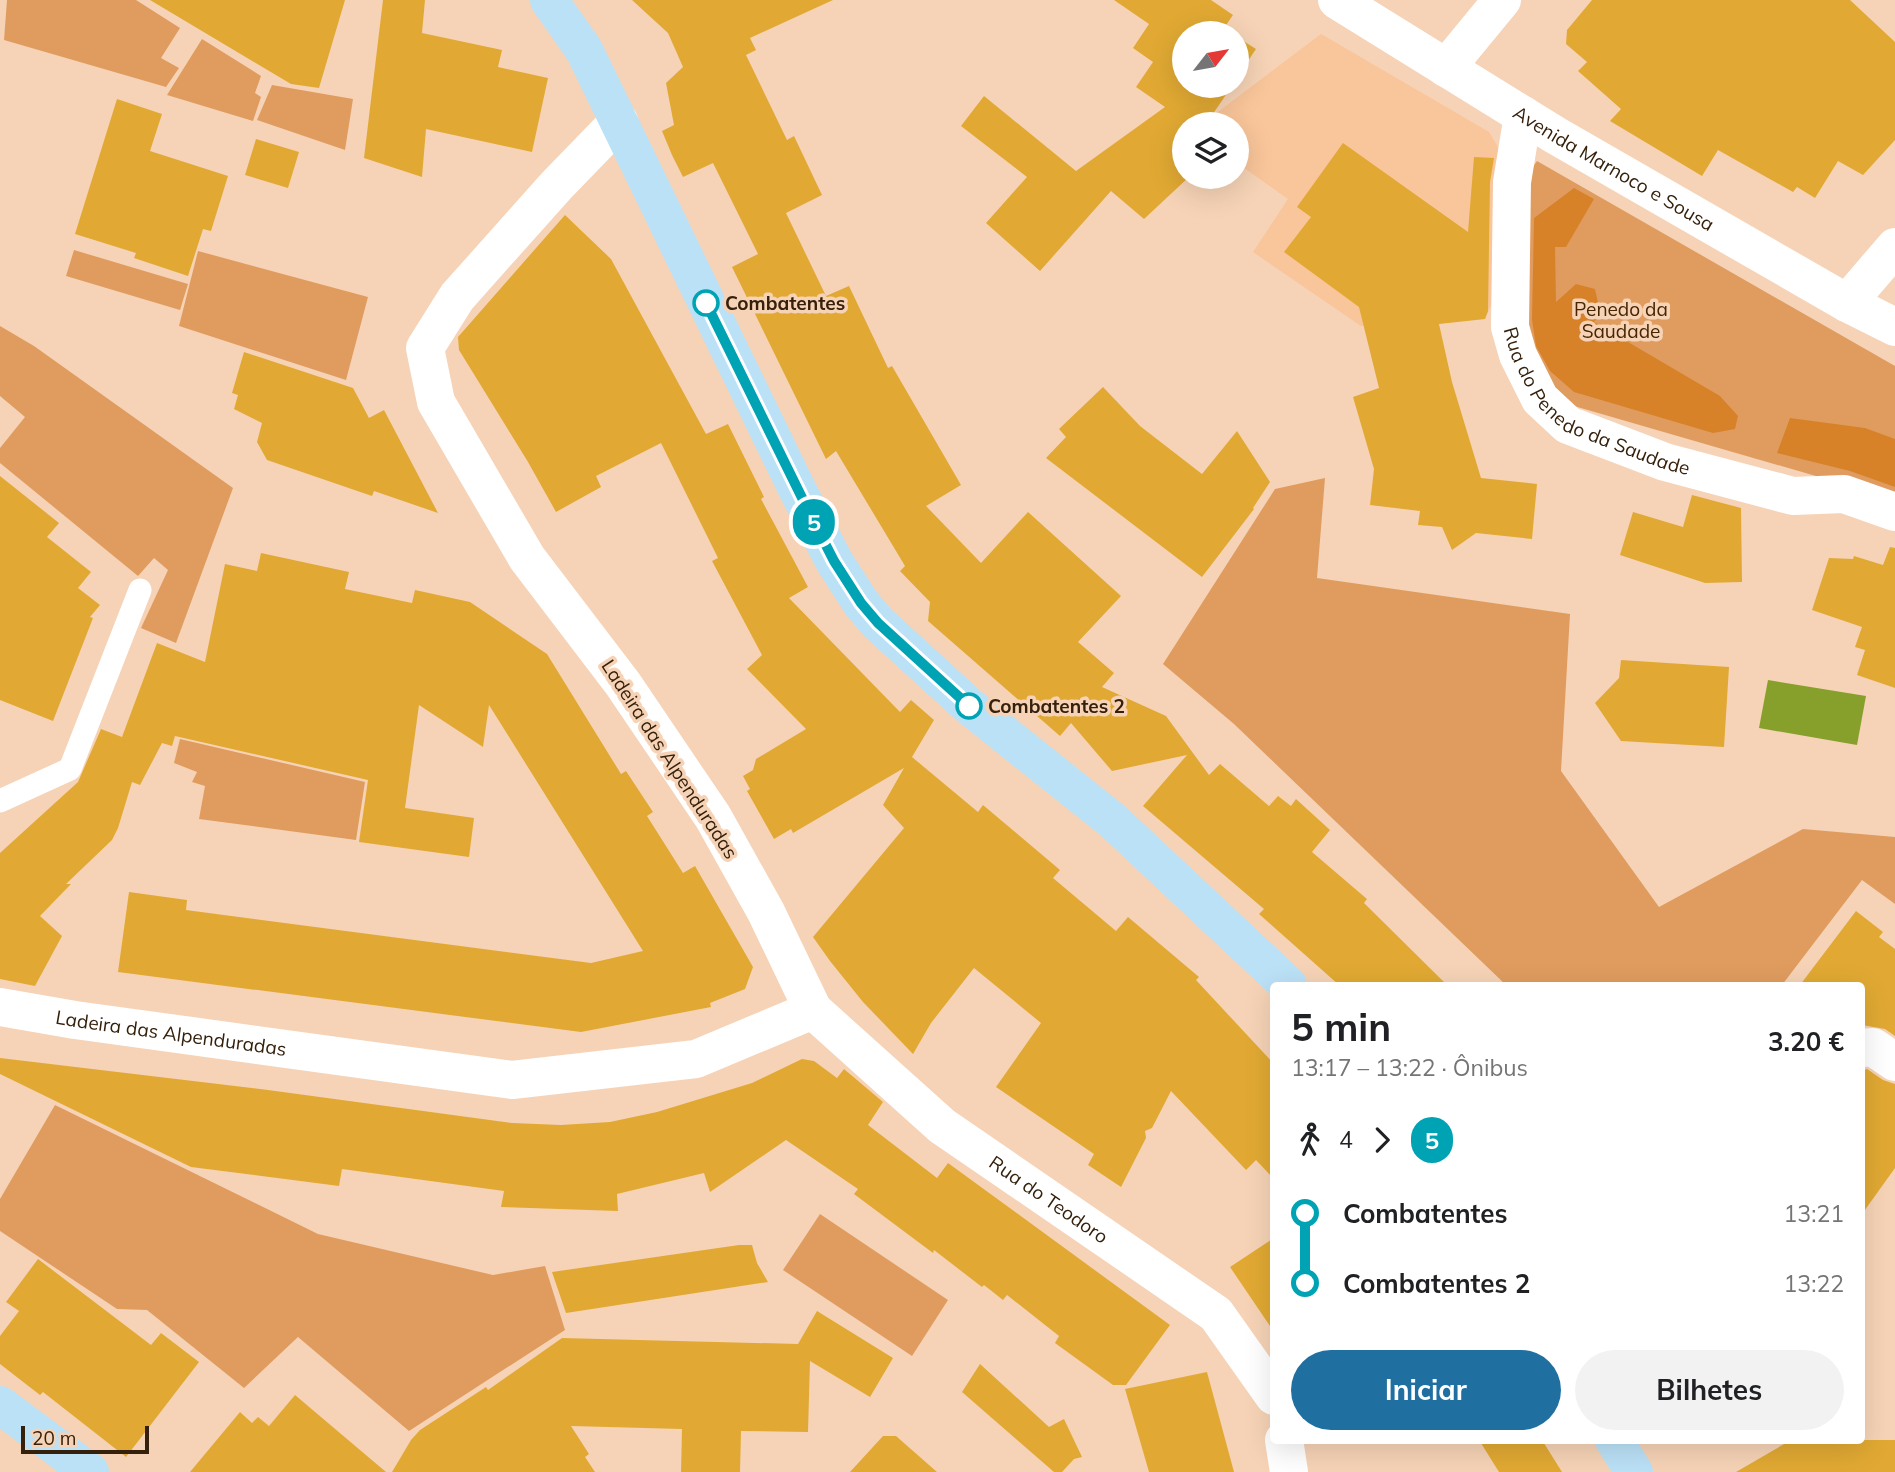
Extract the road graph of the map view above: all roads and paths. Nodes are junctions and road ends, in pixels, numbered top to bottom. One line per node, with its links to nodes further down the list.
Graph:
1 (549, 0): 6 (main road)
2 (1337, 0): 4 (street, Avenida Marnoco e Sousa)
3 (1503, 0): 4 (street)
4 (1446, 68): 5 (street, Avenida Marnoco e Sousa)
5 (1523, 115): 8 (street, Avenida Marnoco e Sousa); 10 (street, Rua do Penedo da Saudade)
6 (619, 121): 13 (main road); 15 (street, Ladeira das Alpenduradas)
7 (1895, 247): 8 (street)
8 (1847, 303): 9 (street, Avenida Marnoco e Sousa)
9 (1895, 327)
10 (1895, 512)
11 (140, 590): 12 (lane)
12 (0, 801)
13 (1285, 982)
14 (0, 1007): 15 (street, Ladeira das Alpenduradas)
15 (813, 1010): 18 (street, Rua do Teodoro)
16 (1865, 1048): 17 (street)
17 (1895, 1062)
18 (1270, 1390)
19 (0, 1405): 22 (main road)
20 (1285, 1444): 23 (street)
21 (1616, 1444): 24 (main road)
22 (90, 1472)
23 (1289, 1472)
24 (1634, 1472)

